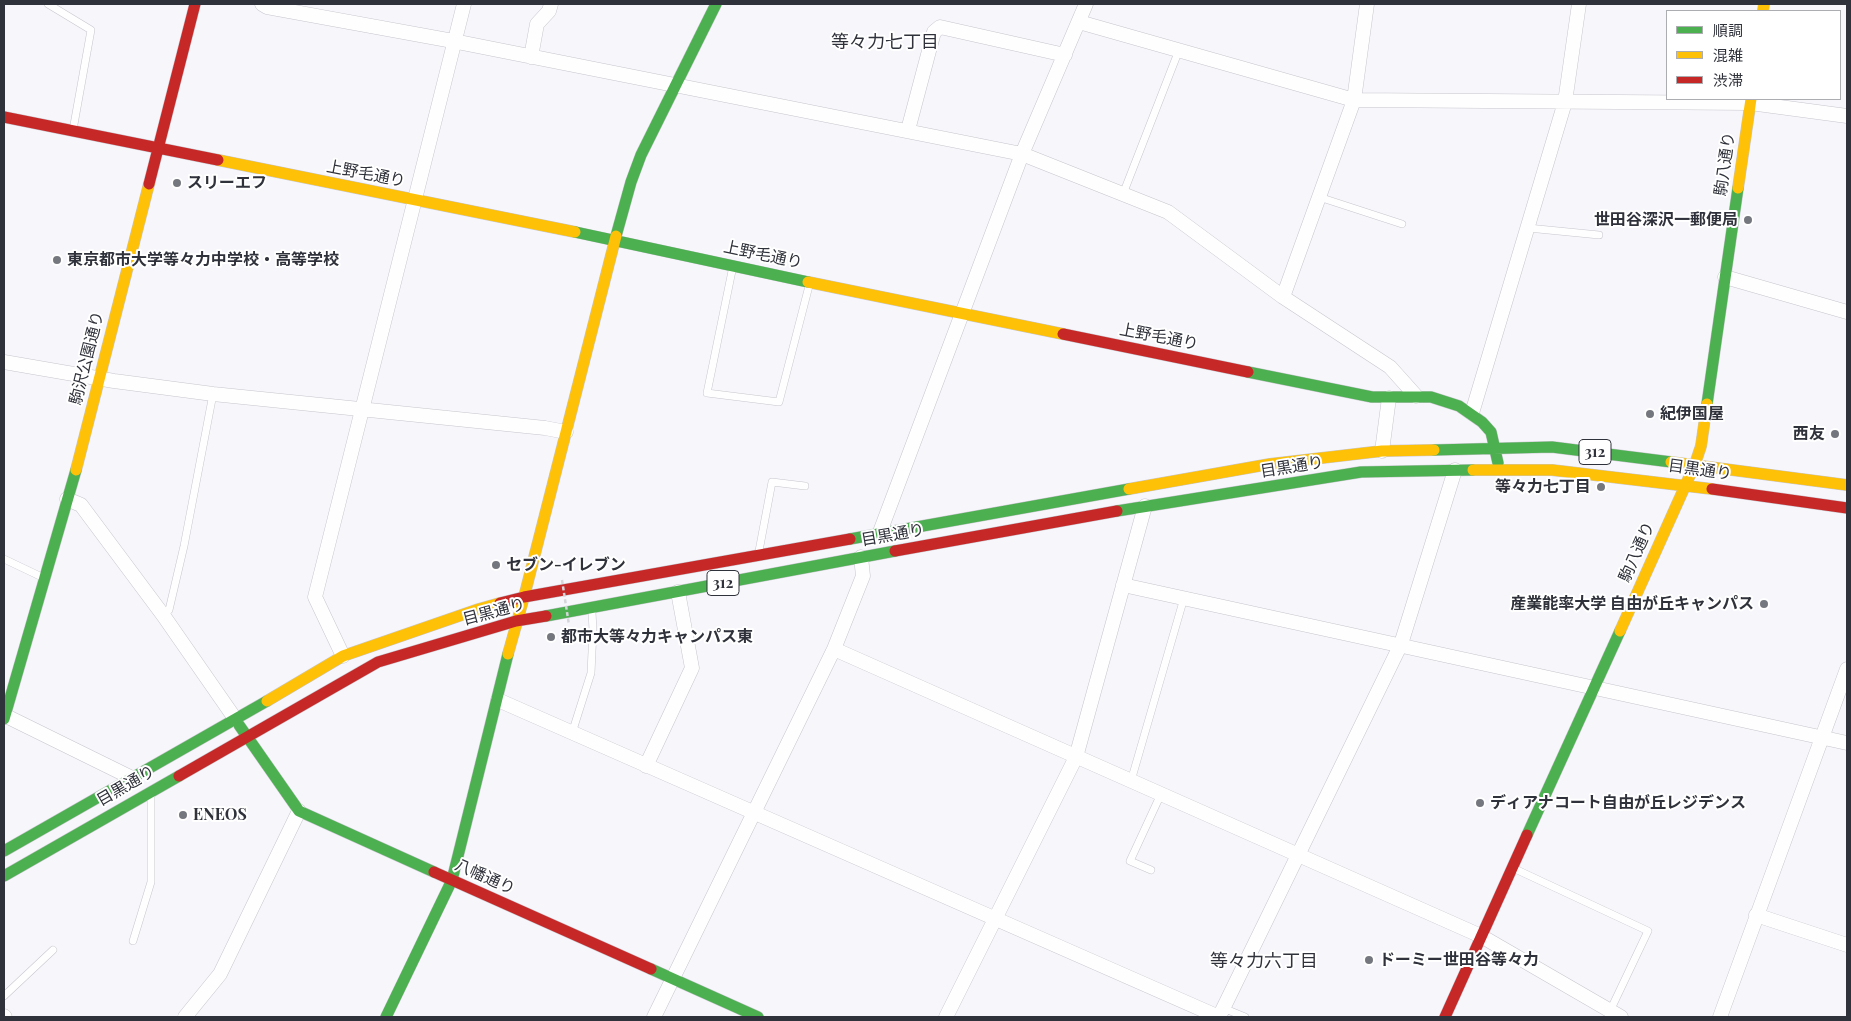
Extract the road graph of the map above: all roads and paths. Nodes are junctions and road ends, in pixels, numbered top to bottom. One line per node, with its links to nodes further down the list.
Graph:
1 (48, 4): 22 (lane)
2 (195, 4): 23 (street, 駒沢公園通り)
3 (262, 4): 11 (street)
4 (464, 4): 11 (street)
5 (551, 4): 14 (street)
6 (716, 4): 15 (street)
7 (1086, 4): 10 (street)
8 (1366, 4): 16 (street)
9 (1579, 4): 18 (street)
10 (1079, 22): 12 (street); 13 (street)
11 (453, 40): 14 (street); 27 (street)
12 (1179, 50): 16 (street); 25 (lane)
13 (1065, 55): 21 (street); 24 (street)
14 (531, 57): 15 (street)
15 (676, 84): 21 (street); 31 (street)
16 (1354, 100): 18 (street); 26 (street)
17 (1751, 101): 18 (street); 19 (street); 33 (street, 駒八通り)
18 (1566, 102): 29 (street)
19 (1847, 116)
20 (4, 117): 22 (street, 上野毛通り)
21 (908, 130): 24 (street)
22 (72, 131): 23 (street, 上野毛通り)
23 (158, 148): 27 (street, 上野毛通り); 39 (street, 駒沢公園通り)
24 (1022, 154): 25 (street); 37 (street)
25 (1122, 194): 35 (street)
26 (1319, 197): 28 (lane); 35 (street)
27 (415, 200): 31 (street, 上野毛通り); 43 (street)
28 (1402, 224)
29 (1528, 228): 30 (lane); 44 (street)
30 (1599, 235)
31 (614, 241): 32 (street, 上野毛通り); 45 (street)
32 (733, 266): 34 (street, 上野毛通り); 34 (lane)
33 (1725, 277): 36 (street); 48 (street, 駒八通り)
34 (810, 282): 37 (street, 上野毛通り)
35 (1283, 297): 41 (street)
36 (1847, 312)
37 (962, 314): 42 (street, 上野毛通り); 57 (street)
38 (4, 362): 39 (street)
39 (99, 378): 40 (street); 54 (street, 駒沢公園通り)
40 (213, 394): 43 (street); 68 (lane)
41 (1416, 396): 42 (street, 上野毛通り); 44 (street, 上野毛通り)
42 (1389, 398): 47 (street)
43 (363, 409): 45 (street); 73 (street)
44 (1472, 413): 46 (street, 上野毛通り)
45 (566, 432): 65 (street)
46 (1496, 447): 47 (street, 目黒通り / 312); 48 (street, 目黒通り / 312); 49 (street)
47 (1382, 450): 57 (street, 目黒通り / 312)
48 (1695, 464): 51 (street, 駒八通り); 52 (street, 目黒通り / 312)
49 (1499, 469): 50 (street, 目黒通り / 312); 51 (street, 目黒通り / 312)
50 (1454, 470): 55 (street, 目黒通り / 312); 71 (street)
51 (1685, 485): 56 (street, 目黒通り / 312); 75 (street, 駒八通り)
52 (1847, 485)
53 (805, 486): 58 (lane)
54 (67, 499): 61 (street, 駒沢公園通り); 68 (street)
55 (1144, 506): 59 (street, 目黒通り / 312); 63 (street)
56 (1847, 508)
57 (880, 532): 58 (street, 目黒通り / 312)
58 (758, 555): 65 (street, 目黒通り / 312)
59 (861, 557): 64 (street, 目黒通り / 312); 72 (street)
60 (4, 560): 61 (lane)
61 (44, 578): 77 (street, 駒沢公園通り)
62 (562, 580): 70 (path, bridge)
63 (1123, 585): 66 (street); 83 (street)
64 (678, 592): 67 (street, 目黒通り / 312); 84 (street)
65 (524, 597): 69 (street); 73 (street, 目黒通り / 312)
66 (1184, 598): 71 (street); 86 (lane)
67 (592, 608): 69 (street, 目黒通り / 312); 79 (lane)
68 (163, 615): 78 (street)
69 (516, 621): 76 (street); 81 (street, 目黒通り / 312)
70 (569, 625)
71 (1401, 644): 75 (street); 92 (street)
72 (834, 649): 83 (street); 90 (street)
73 (343, 656): 78 (street, 目黒通り / 312)
74 (1847, 669): 80 (street)
75 (1594, 687): 80 (street); 93 (street, 駒八通り)
76 (498, 700): 79 (street); 96 (street)
77 (4, 716): 85 (street)
78 (236, 720): 81 (street, 八幡通り); 85 (street, 目黒通り / 312)
79 (572, 733): 84 (street)
80 (1822, 737): 82 (street); 97 (street)
81 (247, 738): 87 (street, 目黒通り / 312); 89 (street, 八幡通り)
82 (1847, 743)
83 (1076, 757): 86 (street); 98 (street)
84 (646, 766): 90 (street)
85 (132, 778): 91 (street, 目黒通り / 312)
86 (1131, 781): 88 (street)
87 (151, 790): 95 (street, 目黒通り / 312); 100 (lane)
88 (1161, 794): 92 (street); 94 (lane)
89 (300, 811): 96 (street, 八幡通り); 108 (street)
90 (755, 813): 98 (street); 103 (street)
91 (4, 851)
92 (1298, 854): 99 (street); 105 (street)
93 (1512, 868): 99 (street, 駒八通り); 106 (lane)
94 (1151, 870)
95 (4, 876)
96 (452, 880): 103 (street, 八幡通り); 107 (street)
97 (1756, 915): 101 (street); 114 (street)
98 (994, 918): 105 (street); 111 (street)
99 (1481, 936): 106 (street); 113 (street, 駒八通り)
100 (133, 941)
101 (1847, 945)
102 (53, 950): 104 (lane)
103 (673, 980): 109 (street); 110 (street, 八幡通り)
104 (4, 996)
105 (1220, 1014): 112 (lane)
106 (1615, 1014)
107 (390, 1016)
108 (186, 1017)
109 (654, 1017)
110 (758, 1017)
111 (946, 1017)
112 (1245, 1017)
113 (1445, 1017)
114 (1720, 1017)

